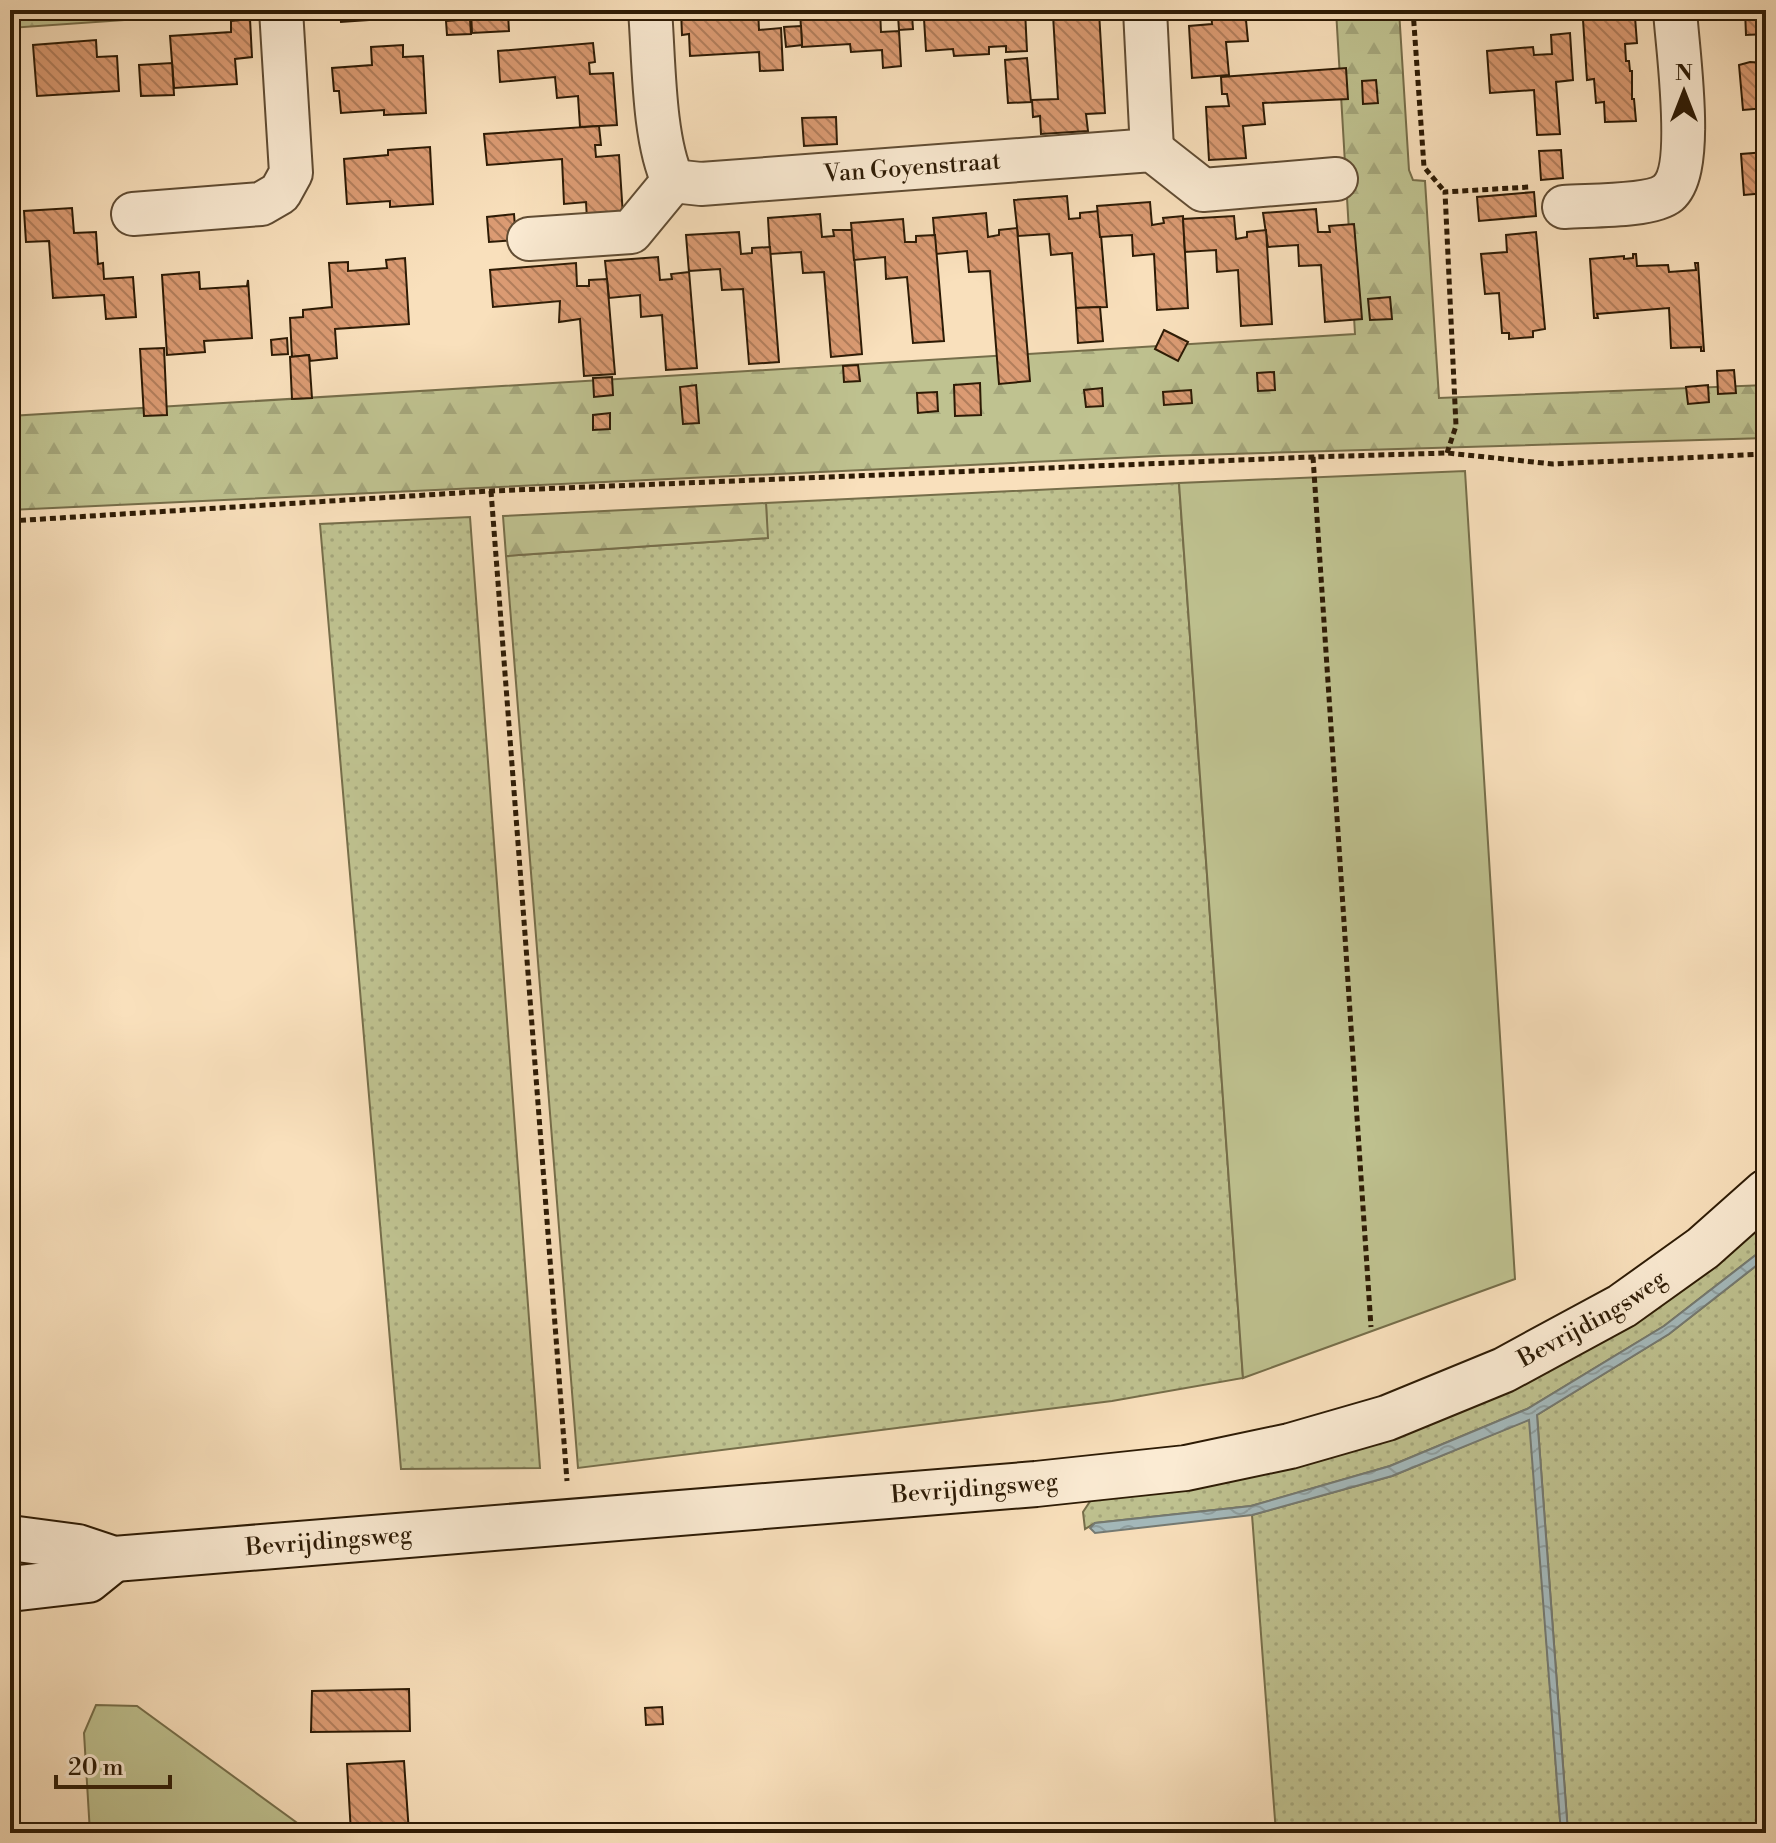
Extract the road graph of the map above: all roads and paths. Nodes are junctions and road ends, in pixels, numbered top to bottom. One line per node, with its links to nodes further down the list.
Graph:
1 (281, 10): 11 (street)
2 (650, 10): 8 (street)
3 (1145, 10): 6 (street)
4 (1413, 10): 9 (path)
5 (1675, 10): 10 (street)
6 (1152, 150): 7 (street); 8 (street, Van Goyenstraat)
7 (1336, 179)
8 (673, 181): 12 (street)
9 (1445, 192): 10 (path); 13 (path)
10 (1564, 207)
11 (133, 214)
12 (529, 239)
13 (1447, 453): 14 (path); 15 (path)
14 (1766, 454)
15 (1313, 457): 16 (path); 19 (path)
16 (491, 491): 17 (path); 20 (path)
17 (10, 521)
18 (1766, 1192): 20 (main road, Bevrijdingsweg)
19 (1371, 1327)
20 (570, 1522): 22 (main road, Bevrijdingsweg)
21 (10, 1538): 22 (main road, Bevrijdingsweg)
22 (114, 1559): 23 (main road, Bevrijdingsweg)
23 (10, 1589)

